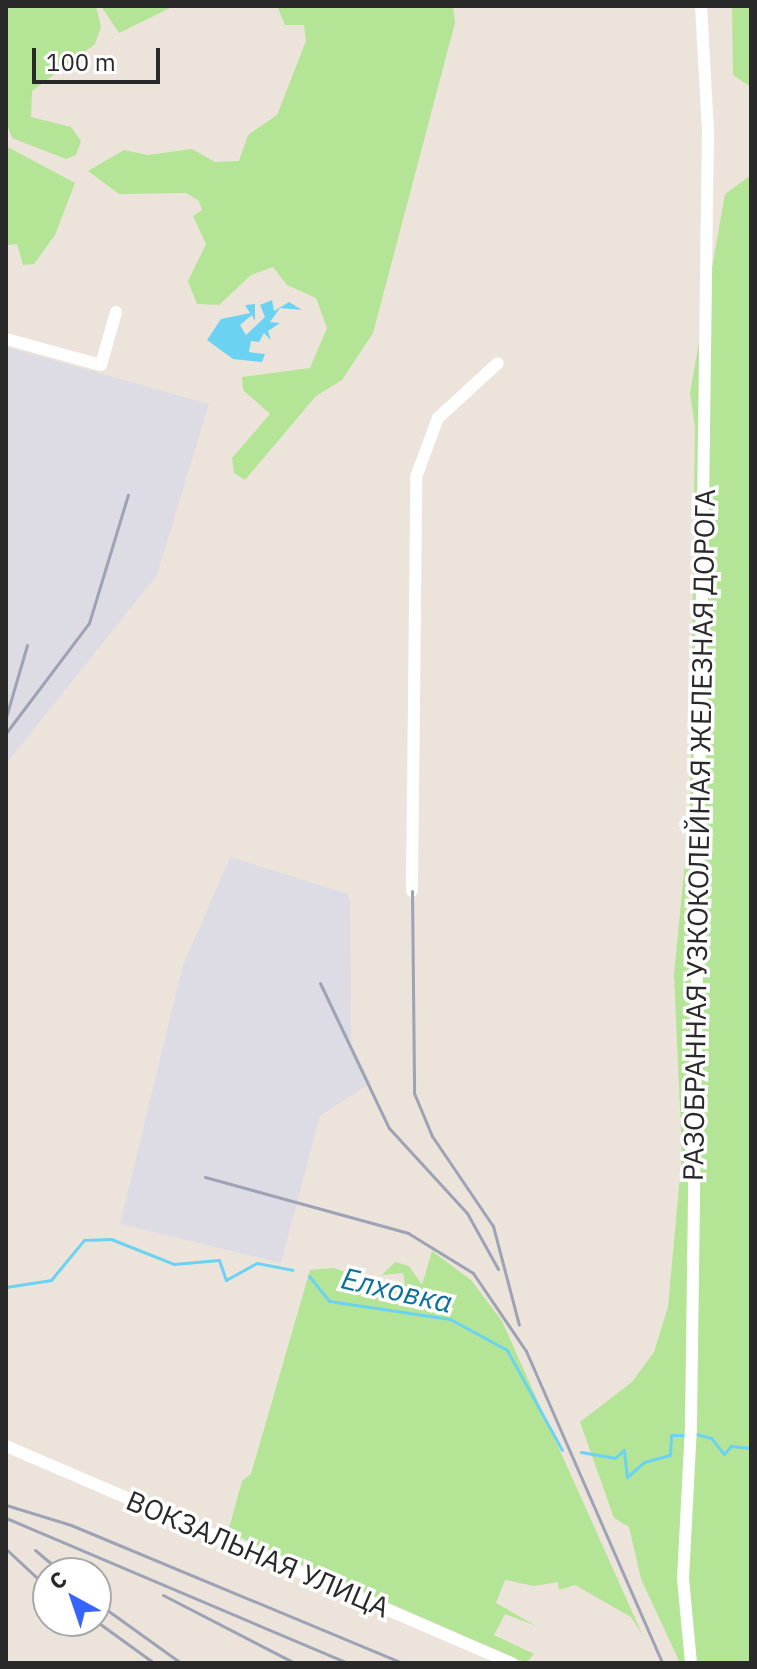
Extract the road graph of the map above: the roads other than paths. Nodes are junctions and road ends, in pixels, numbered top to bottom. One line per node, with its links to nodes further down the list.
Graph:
1 (701, 6): 8 (street, РАЗОБРАННАЯ УЗКОКОЛЕЙНАЯ ЖЕЛЕЗНАЯ ДОРОГА)
2 (116, 312): 3 (street)
3 (6, 339)
4 (498, 363): 5 (street)
5 (412, 891)
6 (6, 1446): 7 (street, ВОКЗАЛЬНАЯ УЛИЦА)
7 (511, 1663)
8 (691, 1663)

